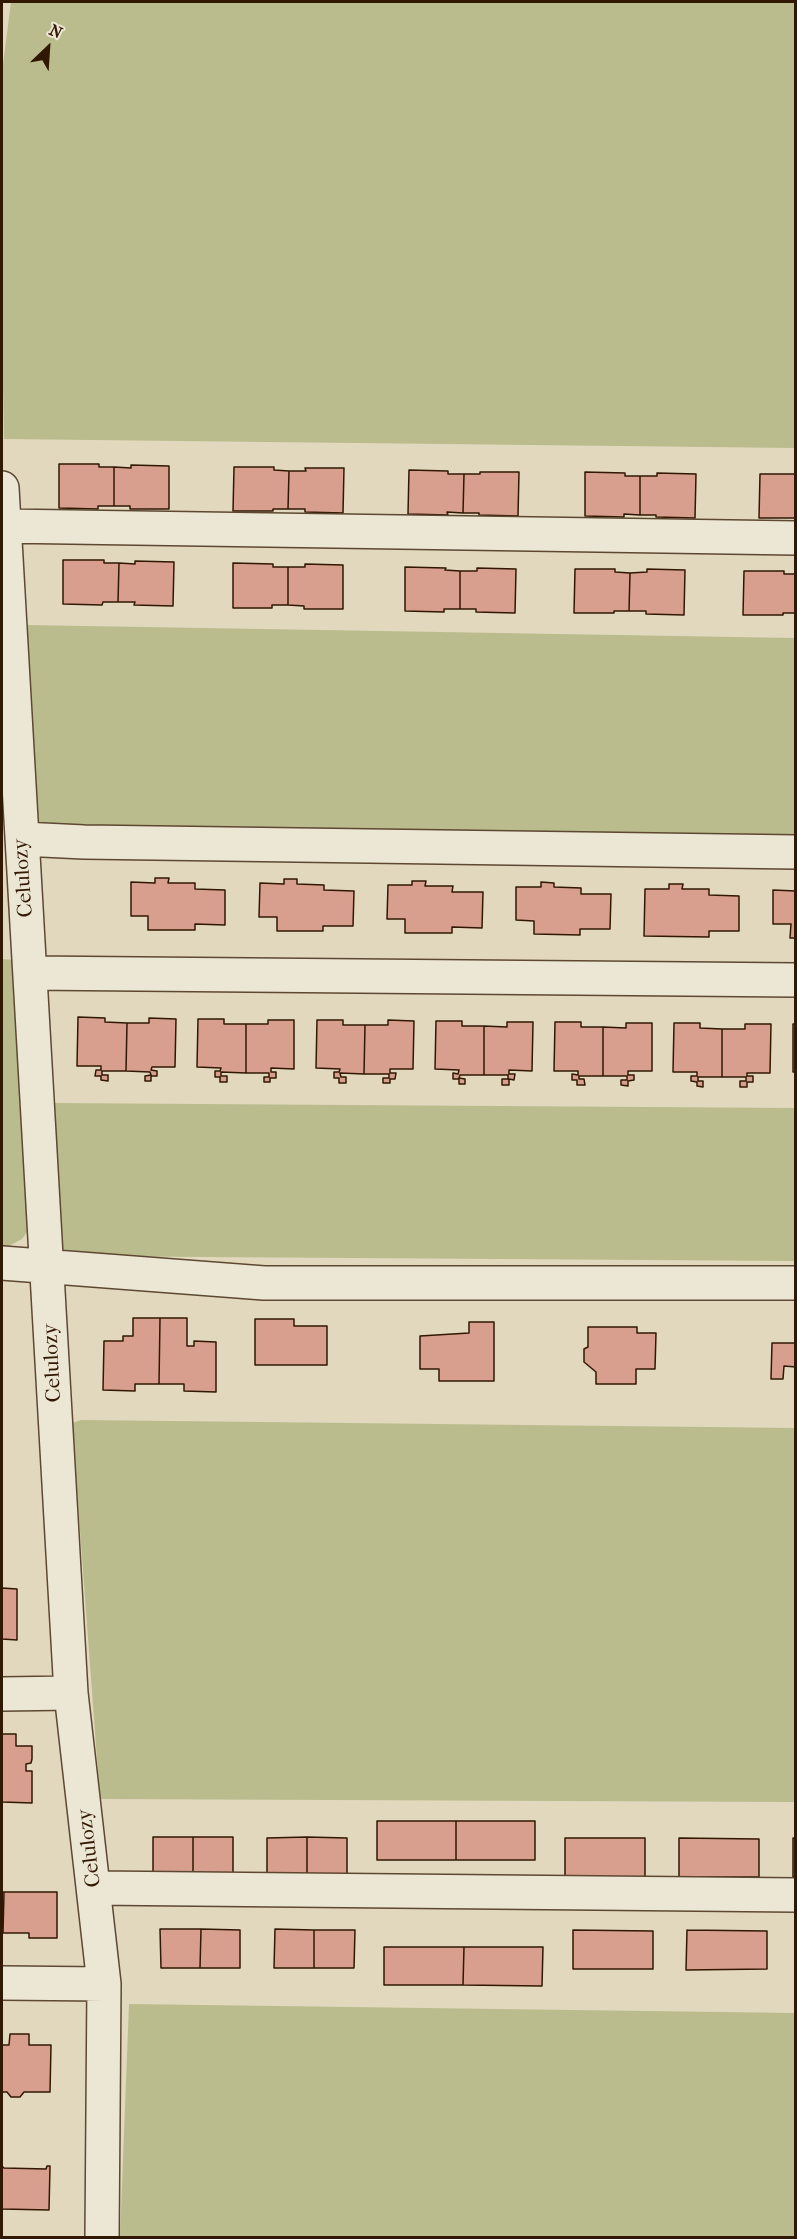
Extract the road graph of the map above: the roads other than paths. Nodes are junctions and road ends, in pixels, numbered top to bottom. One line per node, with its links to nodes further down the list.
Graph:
1 (2, 488): 2 (street, Celulozy)
2 (4, 526): 3 (street); 4 (street, Celulozy)
3 (795, 538)
4 (5, 627): 5 (street, Celulozy)
5 (22, 839): 6 (street); 7 (street, Celulozy)
6 (795, 852)
7 (30, 973): 8 (street); 10 (street, Celulozy)
8 (795, 980)
9 (2, 1263): 10 (street)
10 (48, 1267): 11 (street); 12 (street, Celulozy)
11 (795, 1283)
12 (71, 1693): 13 (street); 14 (street, Celulozy)
13 (2, 1694)
14 (95, 1888): 15 (street); 17 (street, Celulozy)
15 (795, 1895)
16 (2, 1983): 17 (street)
17 (104, 1984): 18 (street, Celulozy)
18 (102, 2238)

